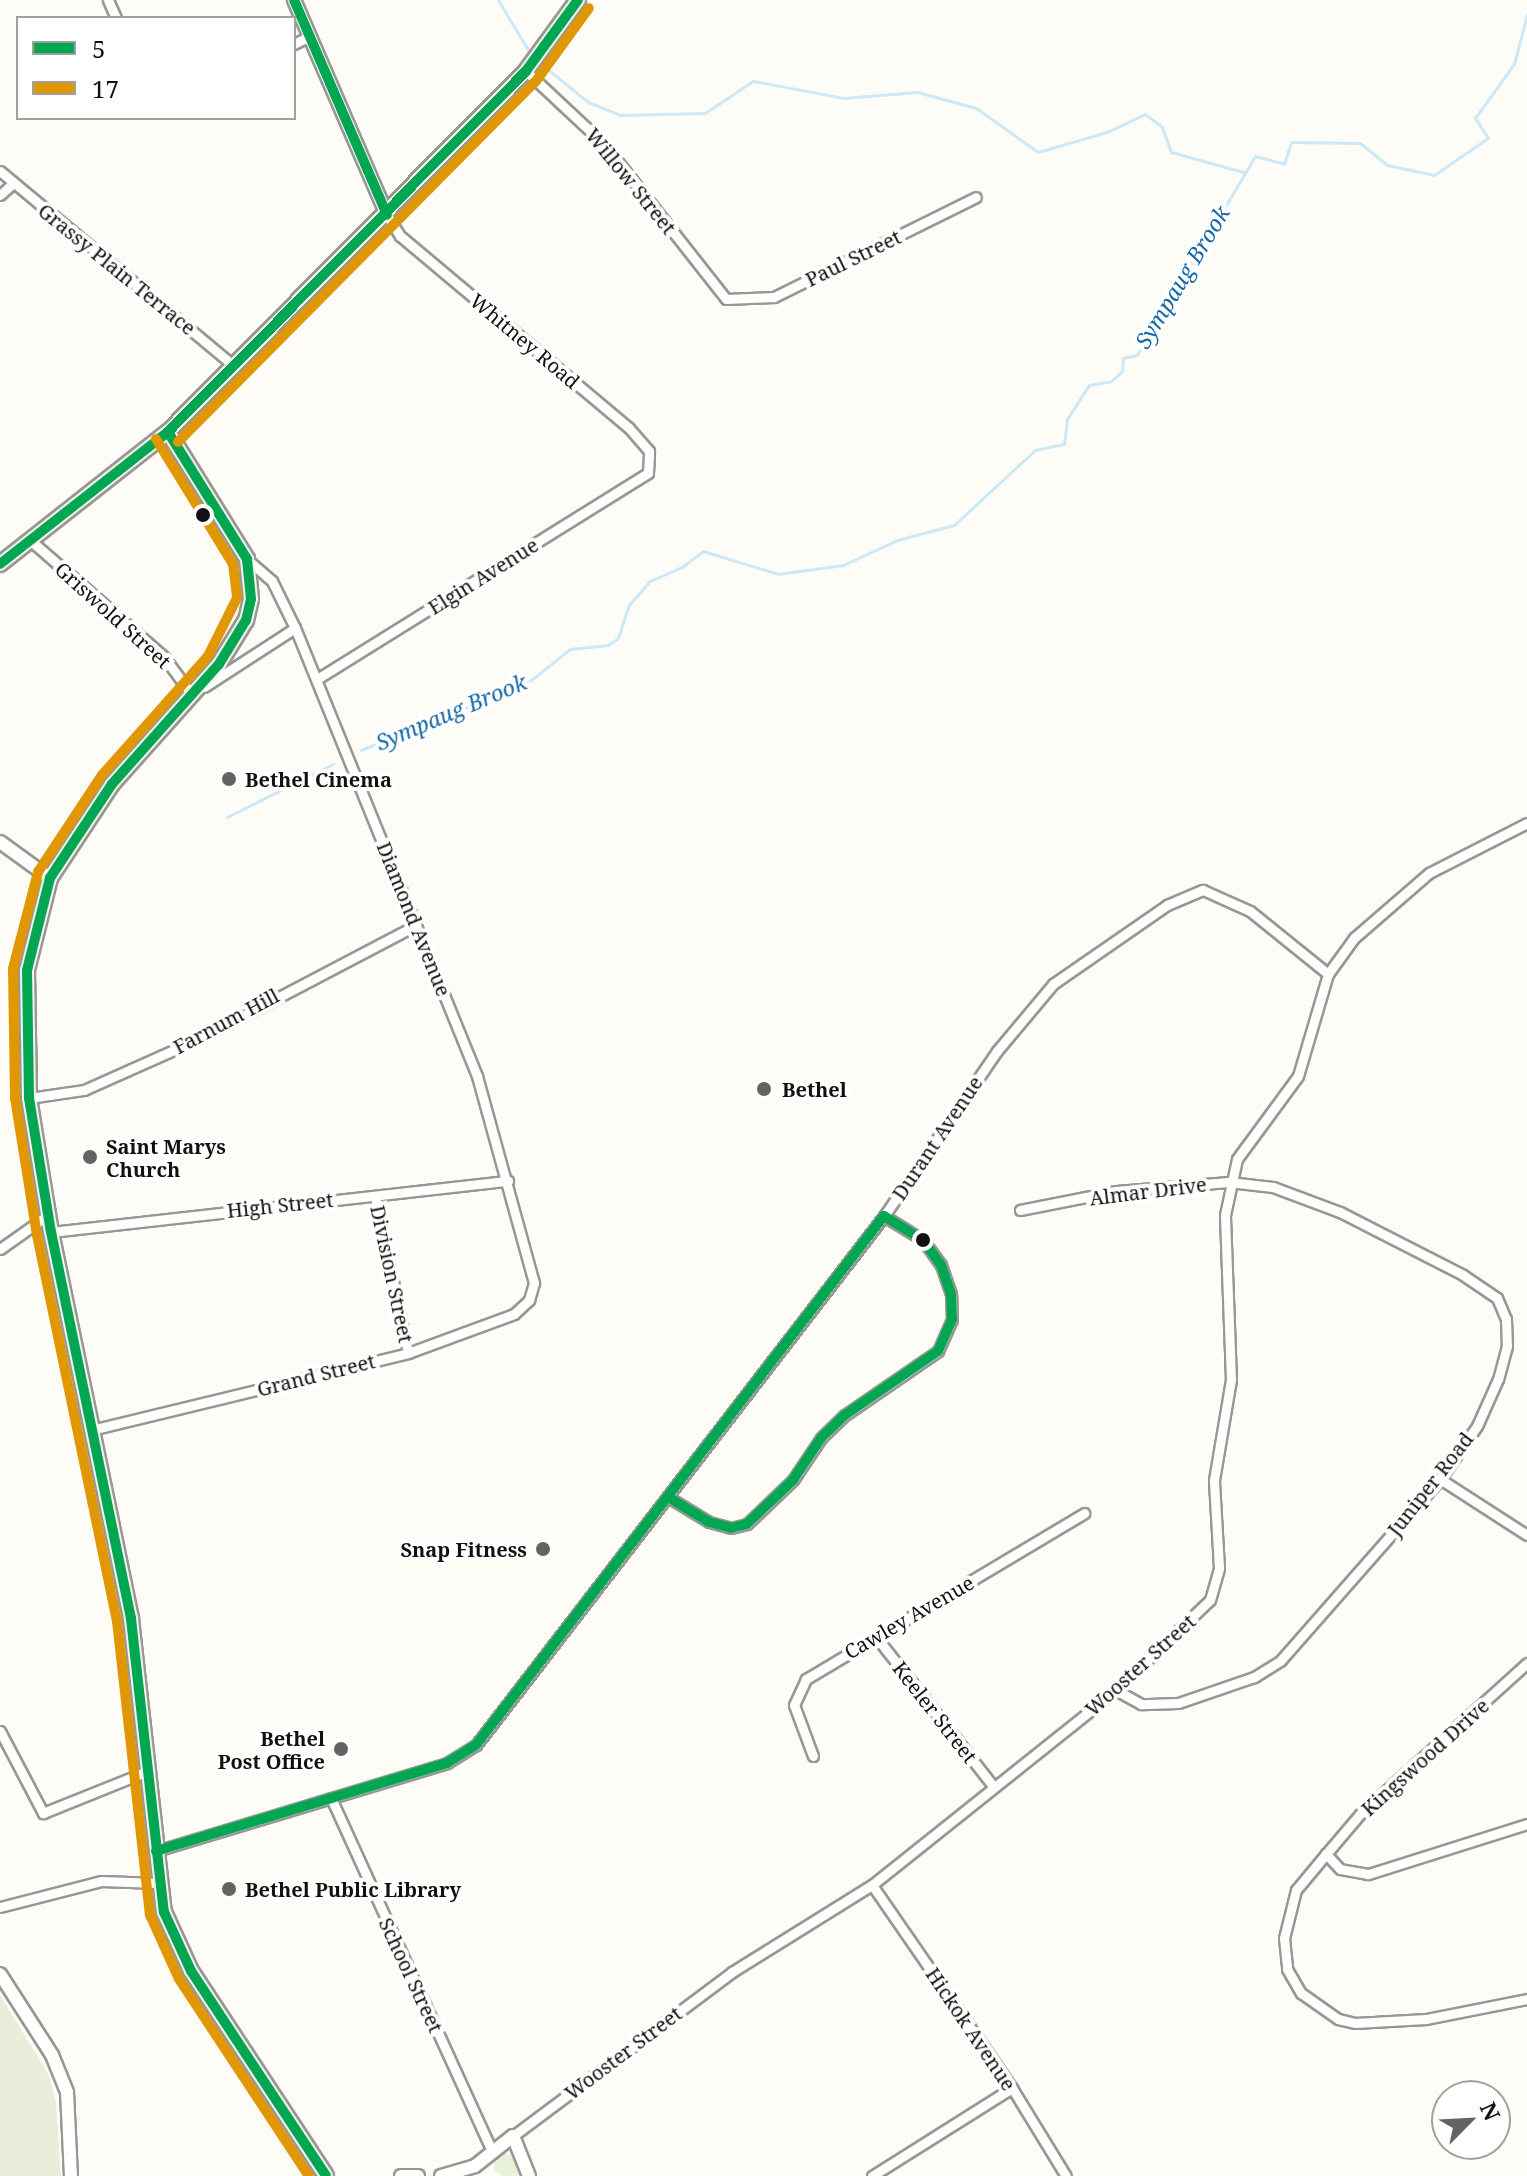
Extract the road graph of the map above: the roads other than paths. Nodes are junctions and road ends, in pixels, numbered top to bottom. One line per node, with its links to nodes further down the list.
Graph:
1 (294, 0): 3 (street)
2 (578, 0): 5 (main road)
3 (310, 36): 4 (street); 10 (street)
4 (296, 43)
5 (534, 62): 10 (main road); 11 (street, Willow Street)
6 (0, 171): 7 (street, Grassy Plain Terrace)
7 (11, 185): 8 (street); 12 (street, Grassy Plain Terrace)
8 (0, 195)
9 (976, 197): 11 (street, Paul Street)
10 (387, 215): 12 (main road); 14 (street, Whitney Road)
11 (726, 299)
12 (235, 367): 13 (main road)
13 (168, 432): 15 (main road); 16 (main road)
14 (648, 473): 19 (street, Elgin Avenue)
15 (30, 540): 17 (main road); 20 (street, Griswold Street)
16 (247, 559): 18 (street, Diamond Avenue); 20 (main road)
17 (0, 564)
18 (295, 628): 19 (street, Diamond Avenue); 20 (street)
19 (317, 679): 24 (street, Diamond Avenue)
20 (189, 696): 23 (main road)
21 (1527, 823): 25 (street, Wooster Street)
22 (0, 842): 23 (street)
23 (50, 878): 26 (main road)
24 (416, 925): 26 (street, Farnum Hill); 27 (street, Diamond Avenue)
25 (1328, 974): 28 (street, Wooster Street); 32 (street, Durant Avenue)
26 (29, 1098): 31 (main road)
27 (508, 1181): 29 (street, High Street); 35 (street, Diamond Avenue)
28 (1229, 1182): 30 (street, Almar Drive); 38 (street, Juniper Road); 44 (street, Wooster Street)
29 (375, 1196): 33 (street, High Street); 36 (street, Division Street)
30 (1020, 1210)
31 (48, 1215): 33 (main road); 34 (street)
32 (884, 1216): 39 (street, Durant Avenue); 39 (street)
33 (51, 1232): 37 (main road)
34 (0, 1249)
35 (529, 1300): 36 (street, Grand Street)
36 (408, 1353): 37 (street, Grand Street)
37 (95, 1429): 47 (main road)
38 (1440, 1479): 41 (street); 44 (street, Juniper Road)
39 (668, 1497): 49 (street, Durant Avenue)
40 (1084, 1513): 42 (street, Cawley Avenue)
41 (1527, 1535)
42 (877, 1638): 46 (street, Cawley Avenue); 48 (street, Keeler Street)
43 (1527, 1663): 52 (street, Kingswood Drive)
44 (1116, 1690): 48 (street, Wooster Street)
45 (0, 1731): 47 (street)
46 (813, 1756)
47 (150, 1770): 51 (main road)
48 (993, 1786): 54 (street, Wooster Street)
49 (331, 1798): 51 (street); 60 (street, School Street)
50 (1527, 1824): 52 (street)
51 (156, 1851): 53 (main road)
52 (1326, 1854): 57 (street, Kingswood Drive)
53 (158, 1883): 55 (street); 63 (main road)
54 (872, 1885): 58 (street, Hickok Avenue); 59 (street, Wooster Street)
55 (0, 1907)
56 (0, 1974): 62 (street)
57 (1527, 1999)
58 (1012, 2088): 69 (street); 70 (street, Hickok Avenue)
59 (513, 2136): 60 (street, Wooster Street); 68 (street)
60 (492, 2152): 61 (street, Wooster Street)
61 (475, 2166): 66 (street); 67 (street)
62 (71, 2176)
63 (326, 2176)
64 (401, 2176): 65 (street)
65 (418, 2176)
66 (441, 2176)
67 (488, 2176)
68 (529, 2176)
69 (872, 2176)
70 (1066, 2176)

